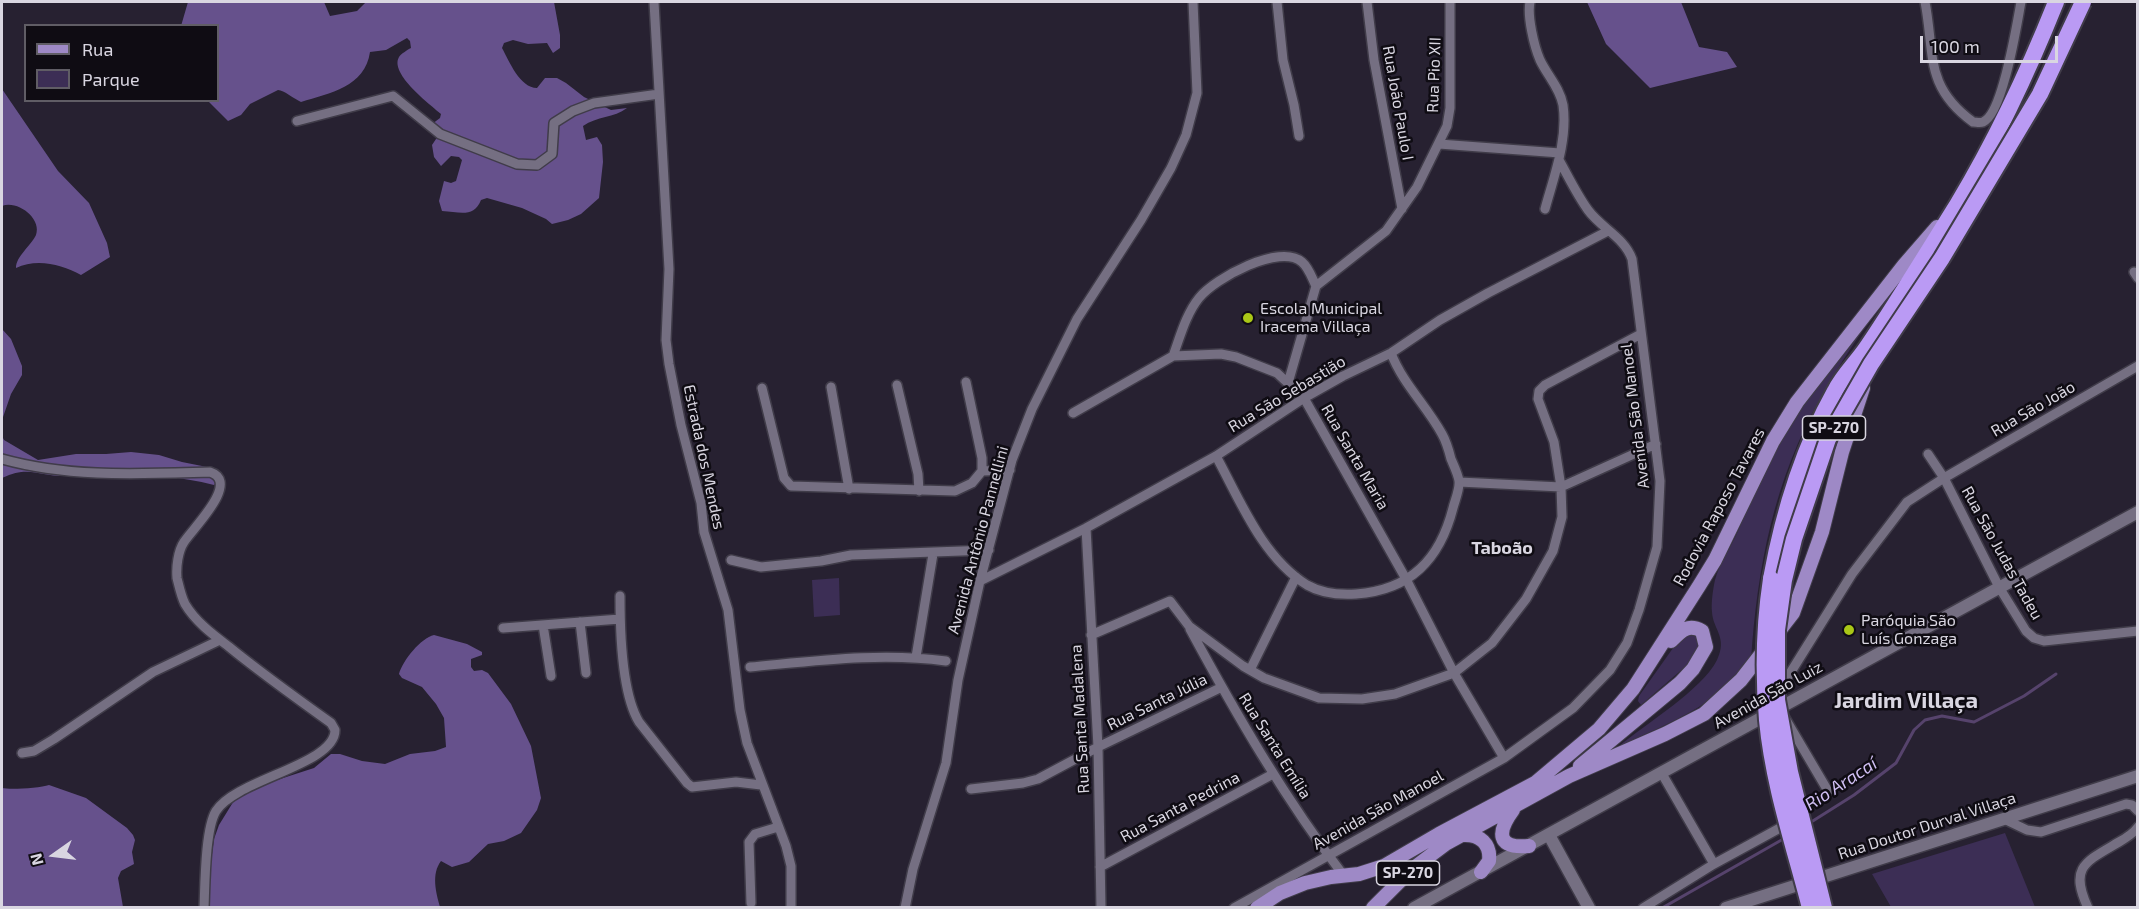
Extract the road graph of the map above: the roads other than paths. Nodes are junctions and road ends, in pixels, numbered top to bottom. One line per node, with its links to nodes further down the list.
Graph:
1 (654, 2): 11 (street, Estrada dos Mendes)
2 (1193, 2): 37 (street, Avenida Antônio Pannellini)
3 (1277, 2): 13 (street)
4 (1367, 2): 17 (street, Rua João Paulo I)
5 (1450, 2): 14 (street, Rua Pio XII)
6 (1530, 2): 15 (street)
7 (1925, 2): 8 (street)
8 (2021, 2)
9 (2056, 2): 16 (highway, Rodovia Raposo Tavares / SP-270)
10 (2084, 2): 24 (highway, Rodovia Raposo Tavares / SP-270, bridge)
11 (659, 94): 12 (street); 76 (street, Estrada dos Mendes)
12 (297, 121)
13 (1299, 136)
14 (1439, 144): 15 (street); 17 (street, Rua Pio XII)
15 (1559, 157): 18 (street); 19 (street, Avenida São Manoel)
16 (1958, 203): 62 (main road, Rodovia Raposo Tavares / SP-270); 113 (highway, Rodovia Raposo Tavares / SP-270, bridge)
17 (1402, 209): 20 (street, Rua Pio XII)
18 (1545, 209)
19 (1608, 231): 21 (street, Avenida São Manoel); 22 (street, Rua São Sebastião)
20 (1316, 286): 23 (street); 27 (street)
21 (1641, 334): 33 (street, Avenida São Manoel); 41 (street)
22 (1392, 353): 31 (street, Rua São Sebastião); 40 (street)
23 (1173, 356): 27 (street, Rua Santa Maria); 32 (street, Rua Santa Maria)
24 (1871, 364): 79 (main road, Rodovia Raposo Tavares / SP-270); 114 (highway, Rodovia Raposo Tavares / SP-270, bridge)
25 (2138, 366): 39 (street, Rua São João)
26 (966, 382): 38 (street)
27 (1288, 383): 31 (street, Rua Santa Maria)
28 (897, 385): 43 (street)
29 (831, 387): 42 (street)
30 (762, 388): 42 (street)
31 (1304, 398): 35 (street, Rua São Sebastião); 50 (street, Rua Santa Maria)
32 (1073, 413)
33 (1656, 444): 41 (street); 75 (street, Avenida São Manoel)
34 (1928, 454): 39 (street, Rua São Judas Tadeu)
35 (1215, 456): 45 (street, Rua São Sebastião); 49 (street)
36 (2, 459): 61 (street)
37 (1010, 470): 38 (street); 46 (street, Avenida Antônio Pannellini)
38 (982, 471): 43 (street)
39 (1944, 478): 52 (street, Rua São Judas Tadeu); 72 (street, Rua São João)
40 (1459, 482): 41 (street); 50 (street)
41 (1561, 487): 68 (street)
42 (849, 489): 43 (street)
43 (919, 491)
44 (2138, 512): 52 (street, Avenida São Luiz)
45 (1086, 528): 51 (street, Rua São Sebastião); 60 (street, Rua Santa Madalena)
46 (989, 550): 47 (street); 51 (street, Avenida Antônio Pannellini)
47 (933, 554): 48 (street); 63 (street)
48 (731, 560)
49 (1296, 577): 50 (street); 66 (street)
50 (1406, 579): 68 (street, Rua Santa Maria)
51 (980, 581): 105 (street, Avenida Antônio Pannellini)
52 (1999, 587): 59 (street, Rua São Judas Tadeu); 71 (street, Avenida São Luiz)
53 (620, 596): 54 (street)
54 (620, 619): 55 (street); 81 (street)
55 (580, 622): 56 (street); 67 (street)
56 (543, 625): 58 (street); 69 (street)
57 (1189, 626): 60 (street); 66 (street); 70 (street, Rua Santa Emília)
58 (503, 628)
59 (2138, 631)
60 (1091, 635): 73 (street, Rua Santa Madalena)
61 (220, 640): 74 (street); 103 (street)
62 (1658, 653): 79 (main road); 91 (main road, Rodovia Raposo Tavares / SP-270)
63 (916, 657): 64 (street); 65 (street)
64 (946, 661)
65 (750, 667)
66 (1250, 670): 68 (street)
67 (586, 672)
68 (1454, 674): 75 (street, Rua Santa Maria)
69 (552, 676)
70 (1222, 687): 73 (street, Rua Santa Júlia); 78 (street, Rua Santa Emília)
71 (1779, 708): 72 (street, Avenida São Luiz); 84 (street)
72 (1762, 717): 77 (street, Avenida São Luiz)
73 (1098, 747): 83 (street, Rua Santa Júlia); 97 (street, Rua Santa Madalena)
74 (22, 753)
75 (1504, 758): 94 (street, Avenida São Manoel)
76 (755, 770): 81 (street); 82 (street, Estrada dos Mendes)
77 (1661, 772): 92 (street, Avenida São Luiz); 96 (street)
78 (1273, 774): 94 (street, Rua Santa Emília); 97 (street, Rua Santa Pedrina)
79 (1569, 776): 85 (main road, Rodovia Raposo Tavares / SP-270)
80 (2138, 776): 88 (street, Rua Doutor Durval Villaça)
81 (736, 782): 82 (street)
82 (761, 785): 89 (street, Estrada dos Mendes)
83 (971, 789)
84 (1828, 791)
85 (1514, 808): 91 (main road, Rodovia Raposo Tavares / SP-270); 93 (main road)
86 (2138, 811): 88 (street)
87 (1799, 817): 96 (street)
88 (2004, 819): 102 (street, Rua Doutor Durval Villaça)
89 (778, 827): 101 (street); 104 (street, Estrada dos Mendes)
90 (2138, 827): 115 (street)
91 (1462, 829): 98 (main road); 99 (main road, SP-270); 109 (main road, Rodovia Raposo Tavares / SP-270)
92 (1549, 835): 93 (street, Avenida São Luiz); 111 (street)
93 (1529, 846): 98 (street, Avenida São Luiz)
94 (1328, 855): 95 (street, Avenida São Manoel); 99 (street, Rua Santa Emília)
95 (1317, 861): 100 (street); 107 (street, Avenida São Manoel)
96 (1714, 864): 112 (street)
97 (1100, 867): 106 (street, Rua Santa Madalena)
98 (1481, 872): 110 (street, Avenida São Luiz)
99 (1344, 876): 100 (main road, SP-270)
100 (1305, 883): 108 (main road, SP-270)
101 (751, 903)
102 (1726, 907)
103 (204, 908)
104 (791, 908)
105 (904, 908)
106 (1101, 908)
107 (1234, 908)
108 (1257, 908)
109 (1373, 908)
110 (1413, 908)
111 (1589, 908)
112 (1643, 908)
113 (1810, 908)
114 (1824, 908)
115 (2088, 908)

